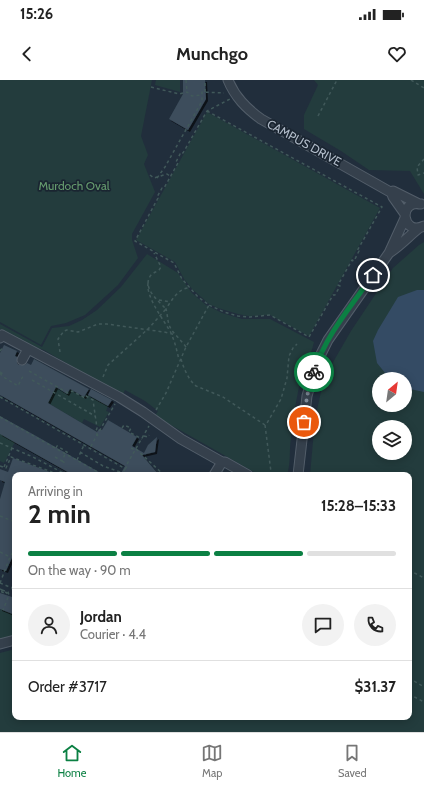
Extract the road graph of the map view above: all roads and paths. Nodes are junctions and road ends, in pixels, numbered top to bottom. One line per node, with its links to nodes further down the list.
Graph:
1 (186, 80): 8 (path)
2 (205, 80): 9 (path)
3 (228, 80): 20 (street, CAMPUS DRIVE)
4 (337, 80): 14 (path)
5 (411, 80): 7 (path)
6 (151, 87): 8 (path)
7 (424, 88)
8 (187, 92): 11 (path)
9 (205, 92): 10 (path); 11 (path)
10 (227, 94)
11 (202, 95): 19 (path)
12 (230, 100): 13 (path)
13 (207, 111): 18 (path); 30 (path)
14 (318, 116)
15 (424, 159): 16 (path)
16 (424, 173)
17 (150, 175): 19 (path)
18 (170, 176): 19 (path); 24 (path)
19 (157, 178)
20 (392, 192): 21 (street, CAMPUS DRIVE); 22 (street)
21 (422, 205): 22 (street)
22 (405, 216): 23 (street); 25 (street)
23 (422, 227): 25 (street)
24 (154, 251): 26 (path); 27 (path)
25 (389, 253): 92 (street)
26 (148, 281): 28 (path); 32 (path)
27 (189, 288): 29 (path); 30 (path)
28 (157, 300): 29 (path); 31 (path)
29 (170, 302): 31 (path)
30 (208, 305): 39 (path)
31 (166, 309): 32 (path); 35 (path)
32 (160, 315): 33 (path); 34 (path)
33 (148, 329): 34 (path); 42 (path); 49 (path)
34 (171, 333): 35 (path); 44 (path)
35 (176, 335): 39 (path)
36 (0, 338): 40 (street)
37 (297, 344): 56 (path)
38 (3, 347): 41 (path)
39 (186, 347): 44 (path)
40 (28, 349): 43 (street); 52 (street)
41 (0, 351)
42 (60, 352)
43 (22, 360)
44 (180, 360): 55 (path); 56 (path)
45 (29, 371): 53 (path)
46 (0, 373): 47 (path); 48 (path)
47 (5, 375)
48 (22, 376)
49 (103, 377)
50 (32, 380): 53 (path)
51 (0, 397): 63 (path)
52 (119, 397): 55 (street); 59 (path)
53 (95, 416): 59 (path)
54 (0, 417): 65 (path, bridge)
55 (151, 422): 60 (path); 74 (street)
56 (265, 425): 91 (path)
57 (122, 428): 61 (path)
58 (149, 435): 60 (path)
59 (98, 436): 66 (path)
60 (144, 436): 61 (path)
61 (142, 439): 68 (path)
62 (0, 443): 64 (path)
63 (84, 445): 66 (path); 69 (path)
64 (12, 448): 79 (path); 83 (path)
65 (57, 448): 71 (path, bridge); 84 (path, bridge)
66 (90, 448): 80 (path)
67 (131, 448): 68 (path)
68 (136, 450): 77 (path); 88 (path)
69 (80, 452): 72 (path); 85 (path)
70 (55, 457): 71 (path)
71 (62, 460): 75 (path, bridge)
72 (77, 460)
73 (25, 462): 76 (path); 79 (path); 81 (path)
74 (222, 462): 89 (street); 90 (street)
75 (67, 464)
76 (23, 465)
77 (128, 465): 80 (path); 87 (path)
78 (0, 466): 79 (path)
79 (3, 467)
80 (125, 469): 86 (path)
81 (46, 470): 82 (path)
82 (51, 472)
83 (61, 472)
84 (98, 472)
85 (117, 472)
86 (123, 472)
87 (123, 472)
88 (161, 472)
89 (216, 472)
90 (243, 472)
91 (272, 472)
92 (298, 472)
93 (0, 516): 94 (path)
94 (12, 521)
95 (0, 552): 97 (path)
96 (12, 553): 97 (path)
97 (10, 557): 100 (path)
98 (0, 572): 100 (path)
99 (412, 572): 101 (path)
100 (4, 573): 102 (path)
101 (424, 578)
102 (1, 580): 103 (path)
103 (0, 583): 104 (path)
104 (12, 588)
105 (1, 591): 106 (path); 107 (path)
106 (6, 593)
107 (9, 595): 108 (path); 109 (path)
108 (12, 596)
109 (3, 610)
110 (12, 641): 111 (street)
111 (0, 644)
112 (412, 680): 113 (path)
113 (424, 687)
114 (412, 696): 115 (path)
115 (424, 702)

